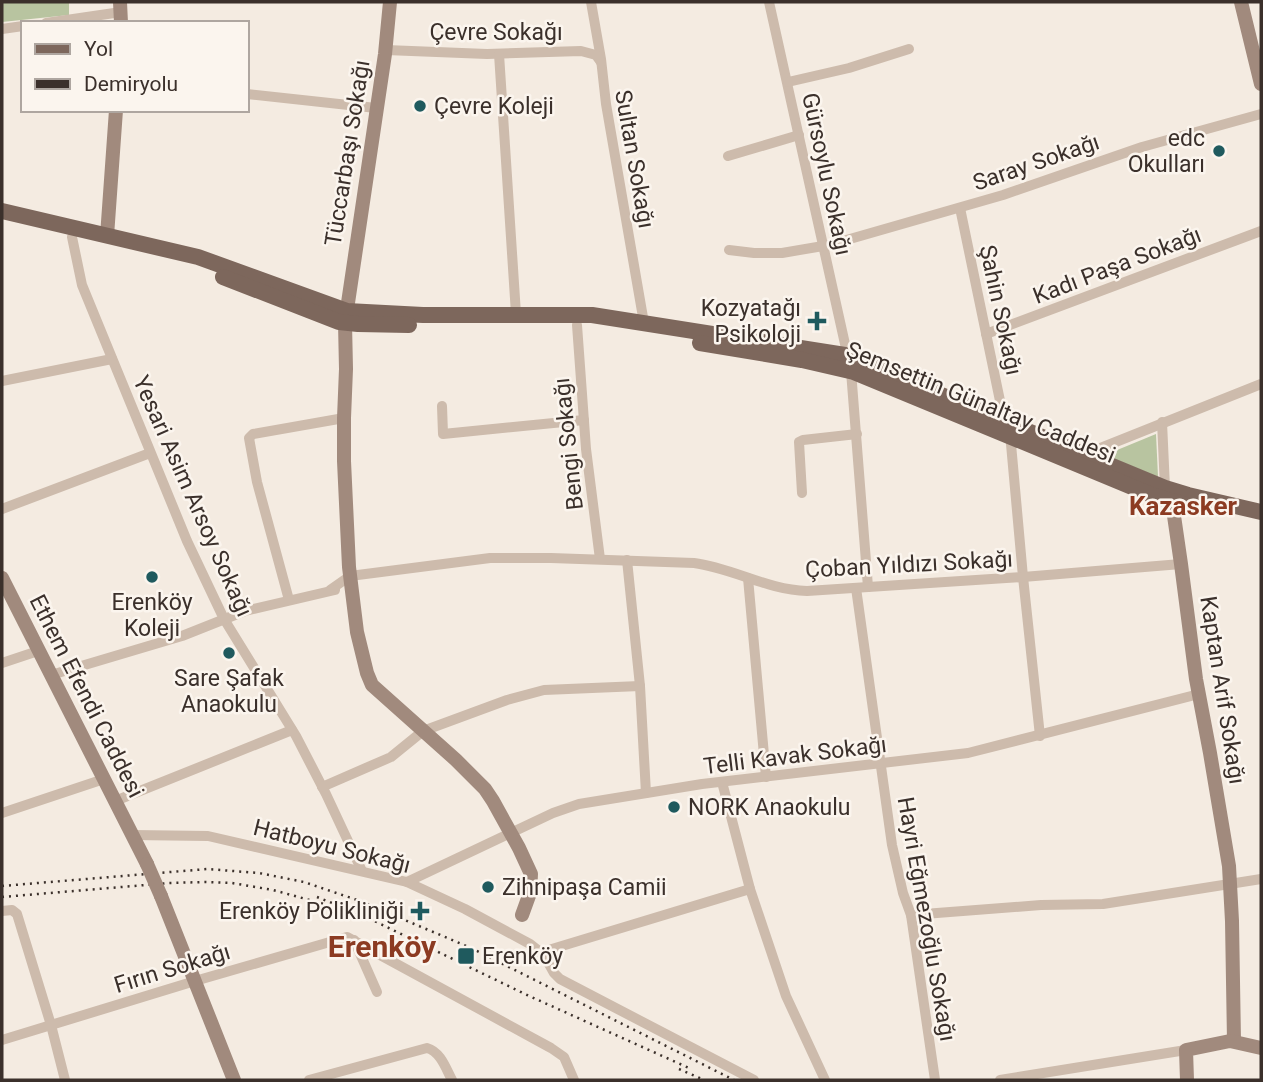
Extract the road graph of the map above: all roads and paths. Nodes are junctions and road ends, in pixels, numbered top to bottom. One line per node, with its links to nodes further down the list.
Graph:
1 (390, 2): 11 (street, Tüccarbaşı Sokağı)
2 (591, 2): 9 (street, Sultan Sokağı)
3 (769, 2): 15 (street, Gürsoylu Sokağı)
4 (1241, 2): 16 (street)
5 (121, 12): 6 (street)
6 (60, 21)
7 (21, 26): 8 (street)
8 (2, 29)
9 (597, 38): 12 (street); 14 (street, Sultan Sokağı)
10 (909, 48): 15 (street)
11 (386, 50): 13 (street, Çevre Sokağı); 18 (street, Tüccarbaşı Sokağı)
12 (581, 51): 13 (street, Çevre Sokağı); 14 (street, Çevre Sokağı)
13 (499, 54): 31 (street)
14 (601, 62): 33 (street, Sultan Sokağı)
15 (788, 82): 21 (street, Gürsoylu Sokağı)
16 (1261, 84)
17 (248, 94): 18 (street)
18 (376, 108): 32 (street, Tüccarbaşı Sokağı)
19 (116, 112): 27 (street)
20 (1261, 114): 23 (street, Saray Sokağı)
21 (799, 135): 22 (street); 29 (street, Gürsoylu Sokağı)
22 (728, 156)
23 (960, 208): 29 (street, Saray Sokağı); 35 (street, Şahin Sokağı)
24 (2, 211): 27 (main road, Şemsettin Günaltay Caddesi)
25 (2, 222): 28 (main road, Şemsettin Günaltay Caddesi)
26 (1261, 231): 35 (street, Kadı Paşa Sokağı)
27 (107, 236): 32 (main road, Şemsettin Günaltay Caddesi)
28 (72, 237): 32 (main road, Şemsettin Günaltay Caddesi); 36 (street, Yesari Asim Arsoy Sokağı)
29 (822, 246): 30 (street, Saray Sokağı); 37 (street, Gürsoylu Sokağı)
30 (729, 250)
31 (516, 314): 32 (main road, Şemsettin Günaltay Caddesi); 33 (main road, Şemsettin Günaltay Caddesi)
32 (346, 317): 34 (main road, Şemsettin Günaltay Caddesi); 41 (street, Tüccarbaşı Sokağı)
33 (644, 323): 37 (main road, Şemsettin Günaltay Caddesi)
34 (577, 325): 37 (main road, Şemsettin Günaltay Caddesi); 42 (street, Bengi Sokağı)
35 (986, 334): 44 (street, Şahin Sokağı)
36 (111, 359): 38 (street); 46 (street, Yesari Asim Arsoy Sokağı)
37 (849, 363): 44 (main road, Şemsettin Günaltay Caddesi); 45 (street, Gürsoylu Sokağı)
38 (2, 382)
39 (1261, 384): 43 (street)
40 (442, 406): 42 (street)
41 (344, 418): 56 (street, Tüccarbaşı Sokağı); 64 (street)
42 (584, 420): 53 (street, Bengi Sokağı)
43 (1162, 422): 47 (street); 49 (street)
44 (1012, 429): 47 (main road, Şemsettin Günaltay Caddesi); 49 (main road, Şemsettin Günaltay Caddesi); 57 (street, Şahin Sokağı)
45 (857, 434): 48 (street); 60 (street, Gürsoylu Sokağı)
46 (150, 453): 50 (street); 65 (street, Yesari Asim Arsoy Sokağı)
47 (1083, 455): 49 (main road, Şemsettin Günaltay Caddesi)
48 (802, 493)
49 (1168, 495): 51 (main road, Şemsettin Günaltay Caddesi); 52 (main road, Şemsettin Günaltay Caddesi); 55 (street, Kaptan Arif Sokağı)
50 (2, 509)
51 (1261, 512)
52 (1261, 523)
53 (600, 559): 54 (street, Çoban Yıldızı Sokağı); 56 (street, Çoban Yıldızı Sokağı)
54 (627, 560): 59 (street, Çoban Yıldızı Sokağı); 69 (street)
55 (1181, 564): 57 (street, Çoban Yıldızı Sokağı); 70 (street, Kaptan Arif Sokağı)
56 (350, 576): 62 (street); 63 (street, Tüccarbaşı Sokağı)
57 (1023, 577): 60 (street, Çoban Yıldızı Sokağı); 73 (street, Şahin Sokağı)
58 (2, 578): 66 (street, Ethem Efendi Caddesi)
59 (748, 578): 61 (street, Çoban Yıldızı Sokağı); 75 (street)
60 (868, 587): 61 (street, Çoban Yıldızı Sokağı)
61 (856, 588): 74 (street, Hayri Eğmezoğlu Sokağı)
62 (330, 590): 63 (street); 64 (street)
63 (352, 593): 72 (street, Tüccarbaşı Sokağı)
64 (289, 600): 65 (street)
65 (224, 619): 68 (street); 71 (street, Yesari Asim Arsoy Sokağı)
66 (38, 651): 67 (street); 68 (street, Ethem Efendi Caddesi)
67 (2, 663)
68 (51, 675): 76 (street, Ethem Efendi Caddesi)
69 (640, 685): 72 (street); 79 (street)
70 (1199, 694): 73 (street, Telli Kavak Sokağı); 87 (street, Kaptan Arif Sokağı)
71 (292, 730): 78 (street, Yesari Asim Arsoy Sokağı); 80 (street)
72 (423, 731): 78 (street); 82 (street, Tüccarbaşı Sokağı)
73 (1040, 736): 74 (street, Telli Kavak Sokağı)
74 (880, 764): 75 (street, Telli Kavak Sokağı); 91 (street, Hayri Eğmezoğlu Sokağı)
75 (766, 777): 77 (street, Telli Kavak Sokağı)
76 (104, 779): 80 (street, Ethem Efendi Caddesi); 81 (street)
77 (722, 782): 79 (street, Telli Kavak Sokağı); 88 (street)
78 (322, 787): 84 (street, Yesari Asim Arsoy Sokağı)
79 (646, 793): 82 (street, Telli Kavak Sokağı)
80 (115, 801): 83 (street, Ethem Efendi Caddesi)
81 (2, 813)
82 (511, 833): 86 (street, Telli Kavak Sokağı); 90 (street, Tüccarbaşı Sokağı)
83 (132, 835): 84 (street, Hatboyu Sokağı); 96 (street, Ethem Efendi Caddesi, bridge)
84 (362, 872): 86 (street, Hatboyu Sokağı)
85 (1261, 880): 87 (street)
86 (407, 882): 92 (street, Hatboyu Sokağı)
87 (1230, 883): 91 (street); 100 (street, Kaptan Arif Sokağı)
88 (750, 889): 95 (street); 109 (street)
89 (2, 911): 98 (street)
90 (522, 915): 92 (street); 94 (street)
91 (911, 915): 110 (street, Hayri Eğmezoğlu Sokağı)
92 (503, 929): 94 (street, Hatboyu Sokağı)
93 (354, 940): 96 (street, Fırın Sokağı); 97 (street); 107 (street)
94 (524, 940): 95 (street, Hatboyu Sokağı)
95 (542, 952): 108 (street, Hatboyu Sokağı)
96 (195, 981): 98 (street, Fırın Sokağı); 104 (street)
97 (377, 992)
98 (51, 1025): 99 (street, Fırın Sokağı); 103 (street)
99 (2, 1040)
100 (1234, 1041): 101 (street); 102 (street)
101 (1261, 1048)
102 (1186, 1050): 111 (street); 112 (street)
103 (65, 1080)
104 (234, 1080)
105 (309, 1080): 106 (street)
106 (452, 1080)
107 (574, 1080)
108 (754, 1080)
109 (825, 1080)
110 (936, 1080)
111 (1000, 1080)
112 (1187, 1080)

